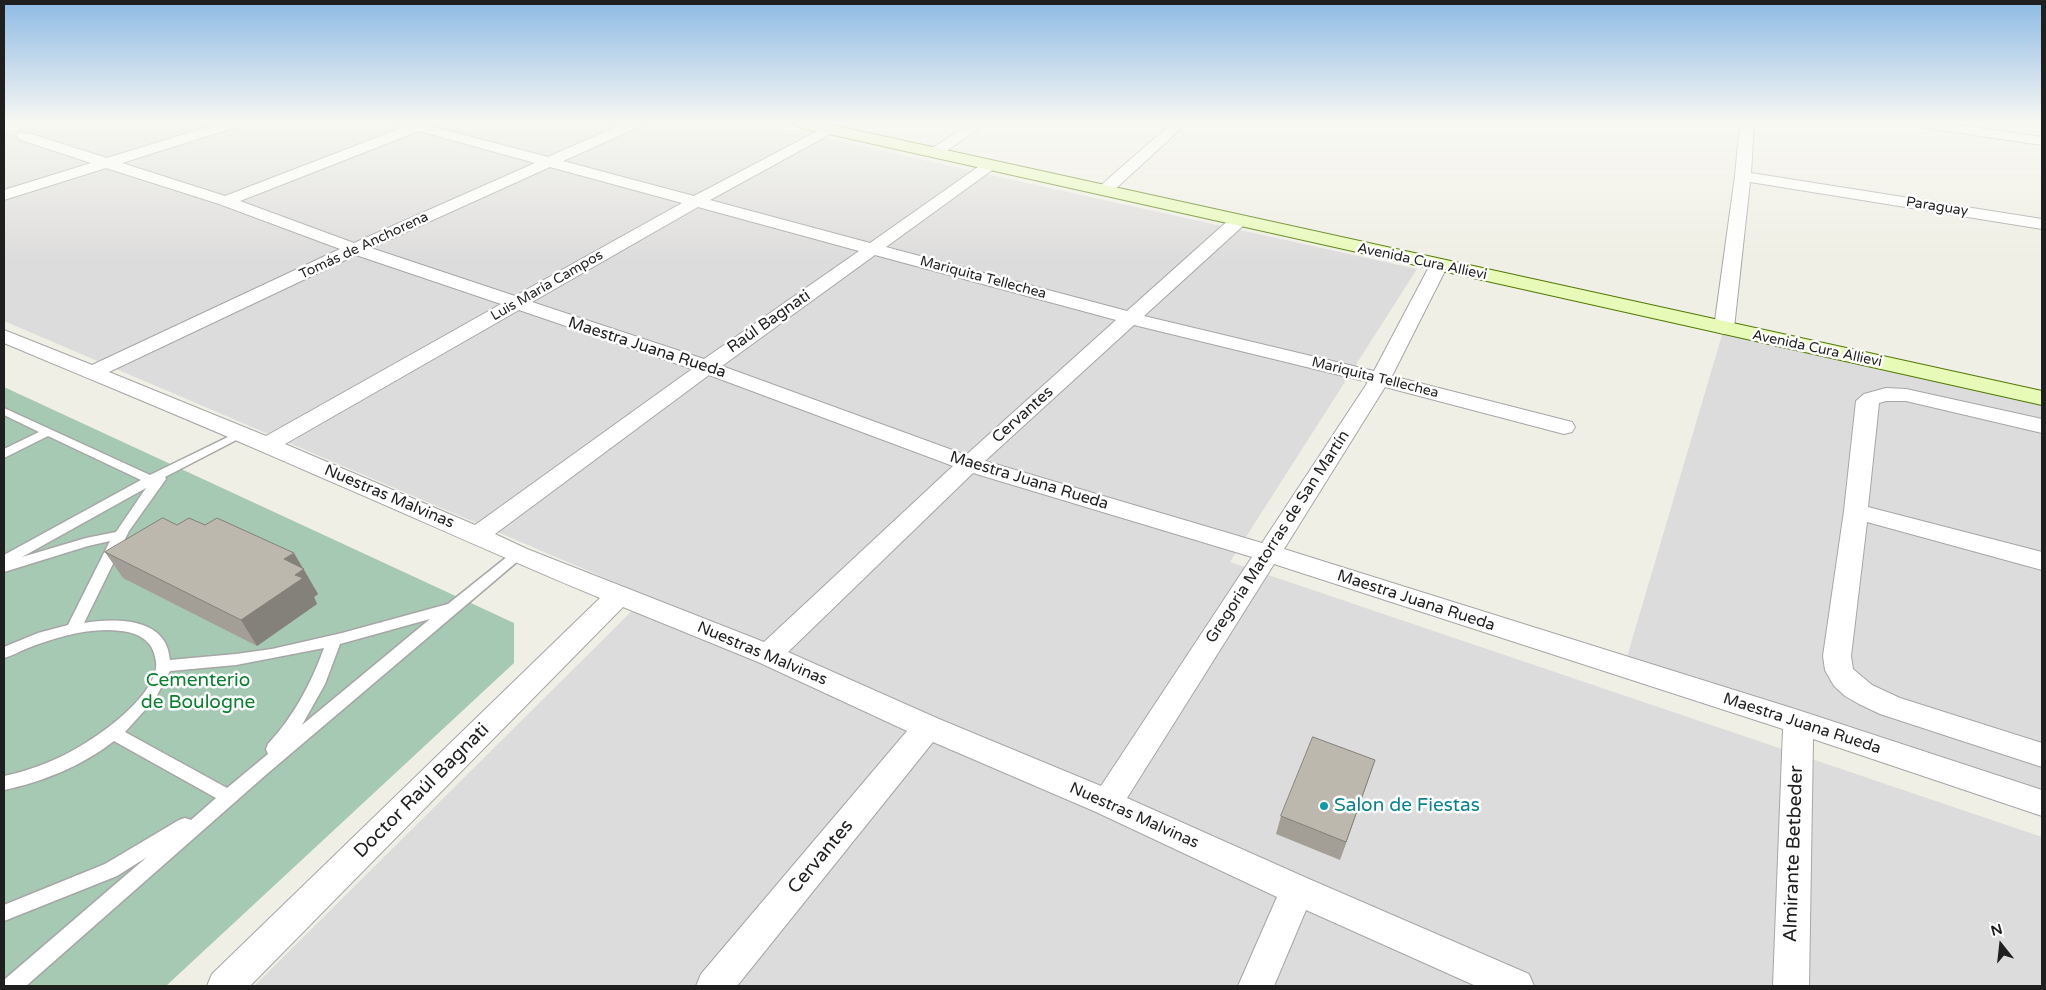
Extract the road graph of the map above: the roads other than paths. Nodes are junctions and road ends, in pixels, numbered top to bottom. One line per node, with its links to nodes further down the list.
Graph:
1 (84, 169): 13 (street)
2 (128, 169): 14 (street, Maestra Juana Rueda)
3 (304, 169): 14 (street)
4 (533, 169): 19 (street, Tomás de Anchorena)
5 (576, 169): 15 (street, Mariquita Tellechea)
6 (755, 169): 15 (street, Luis María Campos)
7 (983, 169): 18 (street, Raúl Bagnati)
8 (1014, 169): 12 (street, Avenida Cura Allievi)
9 (1128, 169): 12 (street)
10 (1744, 169): 11 (street)
11 (1744, 176): 17 (street, Paraguay); 23 (street)
12 (1106, 189): 16 (street, Avenida Cura Allievi)
13 (4, 195)
14 (225, 201): 19 (street, Maestra Juana Rueda)
15 (697, 201): 18 (street, Mariquita Tellechea); 21 (street, Luis María Campos)
16 (1238, 221): 20 (street, Avenida Cura Allievi); 22 (street, Cervantes)
17 (2042, 224)
18 (873, 248): 22 (street, Mariquita Tellechea); 25 (street, Raúl Bagnati)
19 (355, 249): 21 (street, Maestra Juana Rueda); 26 (street, Tomás de Anchorena)
20 (1439, 265): 23 (street, Avenida Cura Allievi); 27 (street, Gregoria Matorras de San Martín)
21 (516, 304): 25 (street, Maestra Juana Rueda); 34 (street, Luis María Campos)
22 (1130, 318): 27 (street, Mariquita Tellechea); 36 (street, Cervantes)
23 (1724, 328): 28 (street, Avenida Cura Allievi)
24 (4, 336): 26 (street, Nuestras Malvinas)
25 (707, 367): 36 (street, Maestra Juana Rueda); 41 (street, Raúl Bagnati)
26 (93, 372): 33 (street, Nuestras Malvinas)
27 (1380, 379): 31 (street, Mariquita Tellechea); 42 (street, Gregoria Matorras de San Martín)
28 (2042, 398)
29 (4, 412): 32 (lane)
30 (2042, 426): 39 (street)
31 (1564, 427)
32 (48, 432): 35 (lane); 38 (lane)
33 (240, 434): 34 (street, Nuestras Malvinas); 37 (lane)
34 (267, 444): 41 (street, Nuestras Malvinas)
35 (4, 454)
36 (969, 464): 42 (street, Maestra Juana Rueda); 52 (street, Cervantes)
37 (167, 471): 38 (lane); 40 (lane)
38 (150, 480): 44 (lane)
39 (1856, 511): 45 (street); 57 (street)
40 (120, 534): 46 (lane); 49 (lane)
41 (477, 535): 43 (street, Nuestras Malvinas)
42 (1268, 553): 54 (street, Maestra Juana Rueda); 60 (street, Gregoria Matorras de San Martín)
43 (518, 555): 47 (street, Nuestras Malvinas); 48 (lane)
44 (4, 561)
45 (2042, 561)
46 (4, 567)
47 (619, 595): 52 (street, Nuestras Malvinas); 65 (street, Doctor Raúl Bagnati)
48 (452, 608): 50 (lane); 59 (lane)
49 (74, 628): 51 (lane); 53 (lane)
50 (334, 640): 53 (lane); 59 (lane)
51 (4, 653)
52 (768, 655): 55 (street, Nuestras Malvinas)
53 (164, 666): 56 (lane)
54 (1798, 722): 61 (street, Maestra Juana Rueda); 69 (street, Almirante Betbeder)
55 (928, 727): 60 (street, Nuestras Malvinas); 66 (street, Cervantes)
56 (114, 733): 58 (lane); 59 (lane)
57 (2042, 755)
58 (4, 785)
59 (228, 797): 63 (lane); 64 (lane)
60 (1107, 803): 62 (street, Nuestras Malvinas)
61 (2042, 803)
62 (1297, 890): 67 (street); 68 (street, Nuestras Malvinas)
63 (4, 913)
64 (12, 986)
65 (227, 986)
66 (714, 986)
67 (1256, 986)
68 (1516, 986)
69 (1791, 986)

